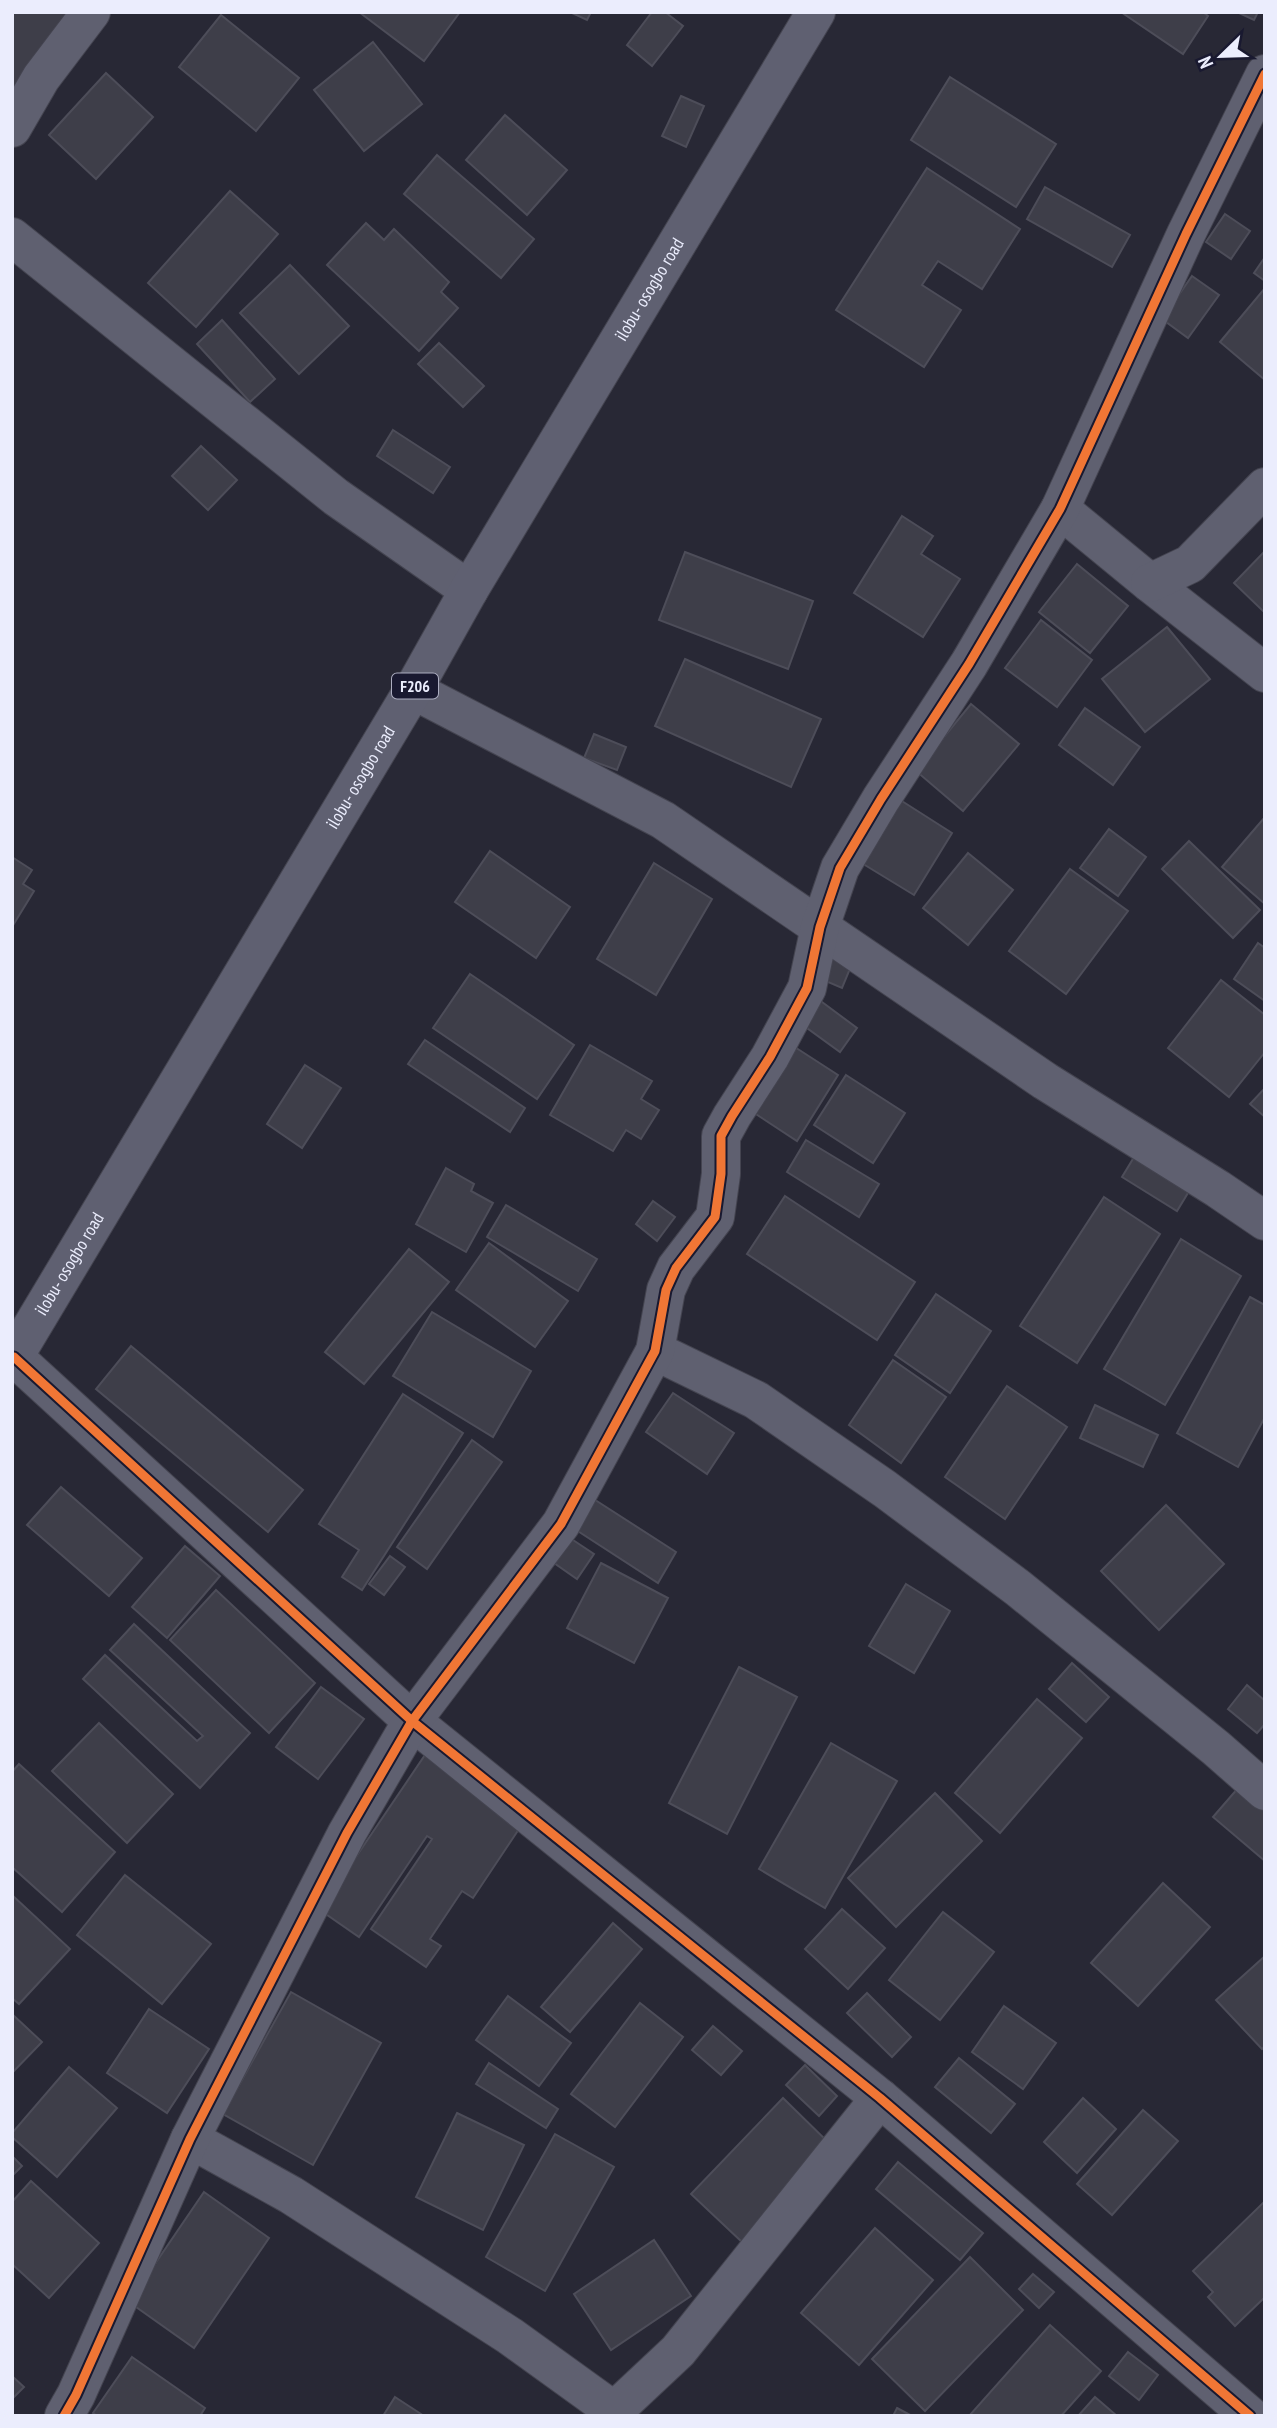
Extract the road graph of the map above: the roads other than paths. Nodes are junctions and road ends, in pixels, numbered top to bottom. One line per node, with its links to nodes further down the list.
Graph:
1 (91, 12): 4 (street)
2 (816, 12): 9 (main road, ilobu- osogbo road / F206)
3 (1265, 75): 7 (street)
4 (12, 128)
5 (12, 237): 9 (street)
6 (1265, 487): 8 (street)
7 (1060, 509): 8 (street); 12 (street)
8 (1150, 583): 10 (street)
9 (469, 590): 11 (main road, ilobu- osogbo road / F206)
10 (1265, 673)
11 (413, 690): 12 (street); 15 (main road, ilobu- osogbo road / F206)
12 (820, 927): 13 (street); 14 (street)
13 (1265, 1221)
14 (655, 1351): 16 (street); 17 (street)
15 (13, 1358): 16 (street)
16 (412, 1721): 18 (street); 19 (street)
17 (1265, 1791)
18 (880, 2098): 20 (street); 22 (street)
19 (190, 2138): 20 (street); 21 (street)
20 (617, 2414)
21 (64, 2416)
22 (1250, 2416)

